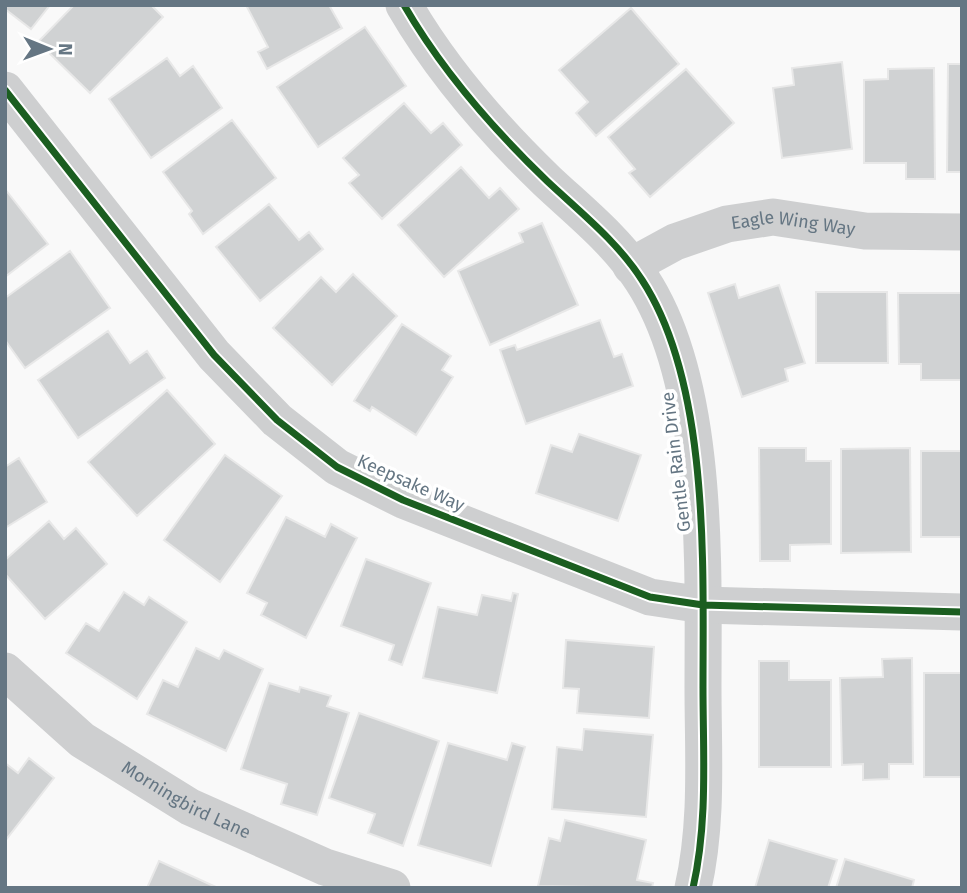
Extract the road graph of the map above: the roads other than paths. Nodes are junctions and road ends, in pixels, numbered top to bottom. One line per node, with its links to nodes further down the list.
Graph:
1 (404, 5): 4 (street, Gentle Rain Drive)
2 (5, 90): 5 (street, Keepsake Way)
3 (962, 232): 4 (street, Eagle Wing Way)
4 (631, 266): 5 (street, Gentle Rain Drive)
5 (703, 604): 6 (street, Keepsake Way); 9 (street, Gentle Rain Drive)
6 (962, 612)
7 (5, 671): 8 (street, Morningbird Lane)
8 (392, 888)
9 (694, 888)

